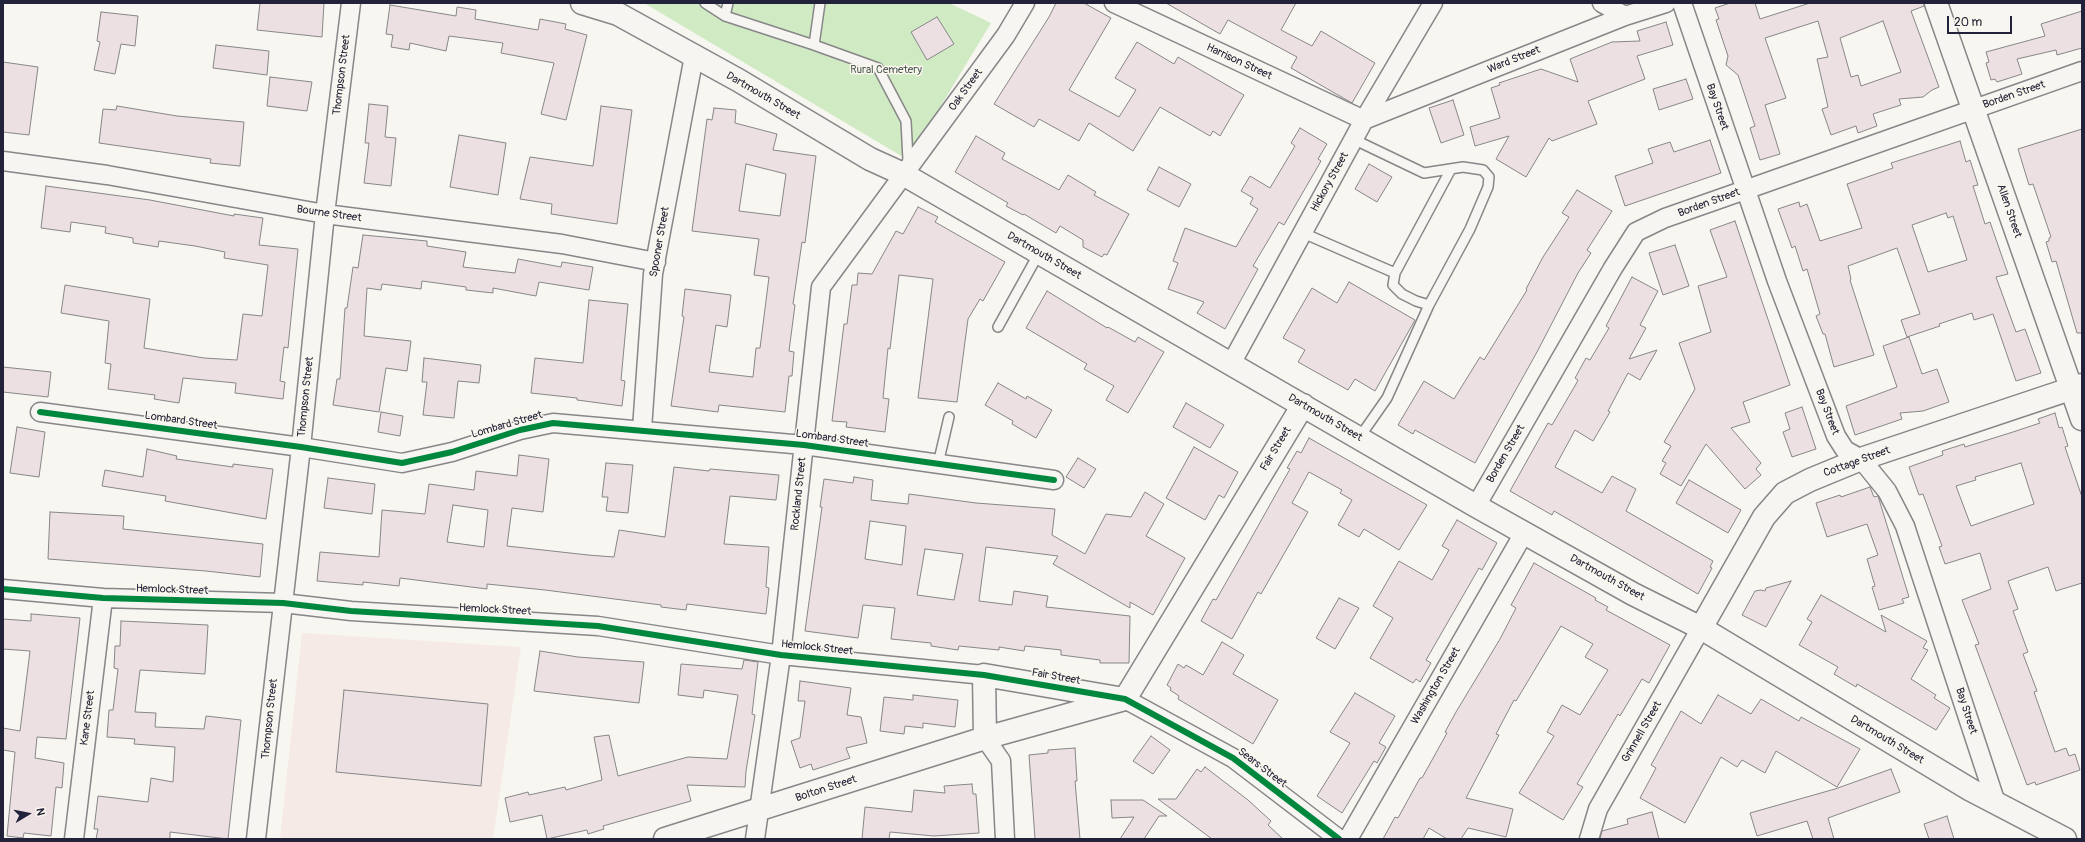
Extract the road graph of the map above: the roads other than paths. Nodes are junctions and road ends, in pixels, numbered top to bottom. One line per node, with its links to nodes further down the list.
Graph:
1 (351, 3): 25 (street, Thompson Street)
2 (582, 3): 16 (main road, Dartmouth Street)
3 (706, 3): 13 (lane)
4 (728, 3): 13 (lane)
5 (820, 3): 15 (lane)
6 (1025, 3): 23 (street, Oak Street)
7 (1114, 3): 19 (street, Harrison Street)
8 (1433, 3): 19 (street, Hickory Street)
9 (1602, 3): 14 (street)
10 (1666, 3): 14 (street, Ward Street)
11 (1682, 3): 24 (street, Bay Street)
12 (1936, 3): 18 (main road, Allen Street)
13 (725, 16): 15 (lane)
14 (1625, 16): 19 (street, Ward Street)
15 (814, 45): 23 (lane)
16 (694, 56): 23 (main road, Dartmouth Street); 28 (street, Spooner Street)
17 (2082, 71): 18 (street, Borden Street)
18 (1974, 110): 24 (street, Borden Street); 33 (main road, Allen Street)
19 (1364, 120): 20 (street, Hickory Street)
20 (1354, 139): 22 (lane); 26 (street, Hickory Street)
21 (3, 161): 25 (street, Bourne Street)
22 (1451, 169): 29 (lane); 30 (lane)
23 (903, 174): 27 (main road, Dartmouth Street); 40 (street, Rockland Street)
24 (1745, 190): 42 (street, Bay Street); 45 (street, Borden Street)
25 (324, 214): 28 (street, Bourne Street); 41 (street, Thompson Street)
26 (1302, 233): 29 (lane); 32 (street, Hickory Street)
27 (1039, 253): 31 (lane); 32 (main road, Dartmouth Street)
28 (656, 262): 38 (street, Spooner Street)
29 (1395, 272): 30 (lane)
30 (1429, 305): 39 (lane)
31 (998, 327)
32 (1231, 364): 34 (main road, Dartmouth Street)
33 (2077, 387): 37 (main road, Allen Street); 42 (main road, Cottage Street)
34 (1303, 405): 39 (main road, Dartmouth Street); 53 (main road, Fair Street)
35 (40, 412): 41 (street, Lombard Street)
36 (949, 417): 43 (lane)
37 (2082, 419)
38 (642, 429): 40 (street, Lombard Street); 41 (street, Lombard Street)
39 (1359, 438): 45 (main road, Dartmouth Street)
40 (804, 445): 43 (street, Lombard Street); 51 (street, Rockland Street)
41 (301, 447): 49 (street, Thompson Street)
42 (1861, 459): 50 (main road, Cottage Street); 55 (street, Bay Street)
43 (938, 464): 44 (street, Lombard Street)
44 (1054, 480)
45 (1476, 506): 46 (main road, Dartmouth Street)
46 (1524, 533): 50 (main road, Dartmouth Street); 63 (street, Washington Street)
47 (3, 589): 48 (street, Hemlock Street)
48 (103, 598): 49 (street, Hemlock Street); 57 (street, Kane Street)
49 (283, 603): 51 (street, Hemlock Street); 58 (street, Thompson Street)
50 (1701, 628): 55 (main road, Dartmouth Street); 64 (street, Grinnell Street)
51 (781, 655): 52 (street, Hemlock Street); 56 (street, Rockland Street)
52 (984, 675): 53 (main road, Fair Street); 54 (main road)
53 (1125, 699): 54 (main road); 62 (street, Sears Street)
54 (985, 738): 56 (main road, Bolton Street); 61 (street)
55 (1996, 803): 65 (main road, Dartmouth Street)
56 (758, 811): 59 (main road, Bolton Street); 60 (street, Rockland Street)
57 (74, 839)
58 (256, 839)
59 (665, 839)
60 (755, 839)
61 (1005, 839)
62 (1339, 839)
63 (1348, 839)
64 (1589, 839)
65 (2065, 839)

